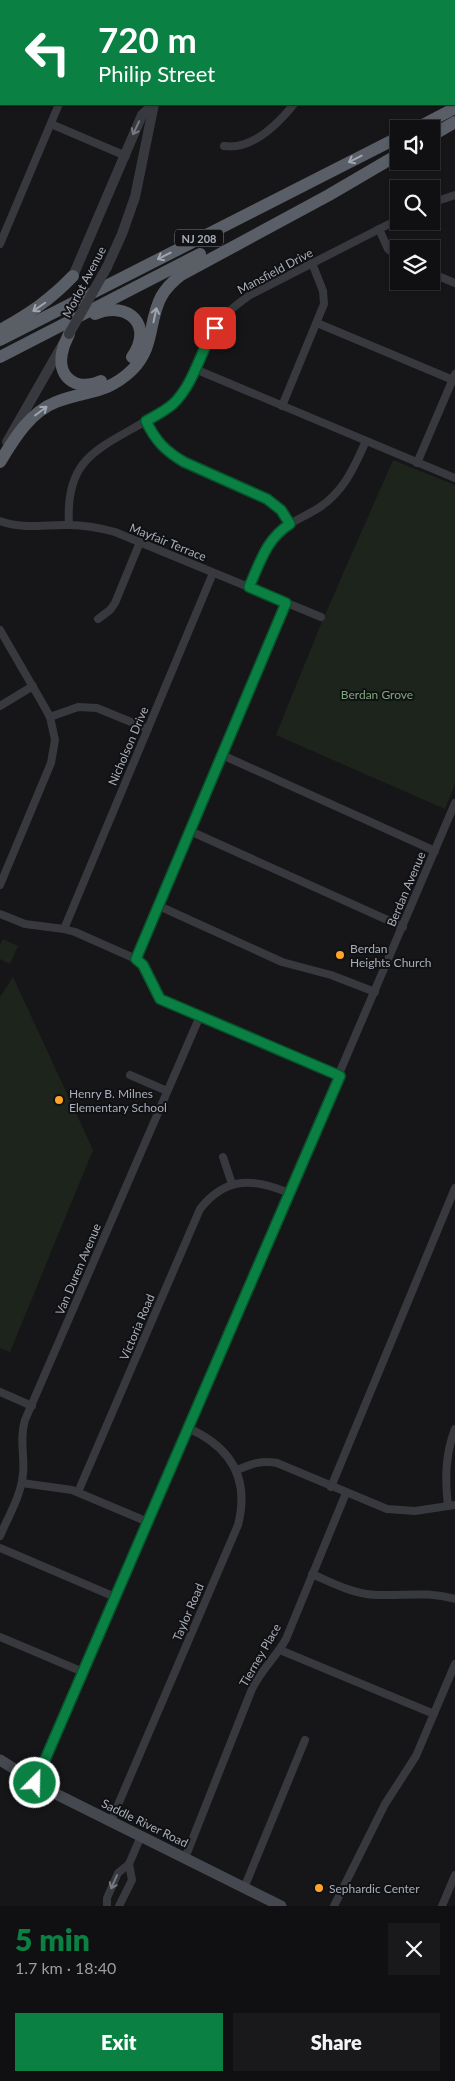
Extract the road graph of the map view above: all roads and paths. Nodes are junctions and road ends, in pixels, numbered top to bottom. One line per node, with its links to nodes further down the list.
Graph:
1 (59, 105): 8 (street)
2 (153, 105): 13 (street, Morlot Avenue, one-way to 13)
3 (154, 105): 27 (street, Morlot Avenue, bridge)
4 (293, 105): 11 (street)
5 (455, 108): 6 (highway)
6 (432, 120)
7 (455, 121): 9 (highway)
8 (51, 124): 13 (street); 19 (street)
9 (440, 129)
10 (390, 142): 28 (highway, NJ 208, one-way to 28)
11 (224, 146)
12 (390, 155): 29 (highway, NJ 208)
13 (126, 156): 22 (street, Morlot Avenue)
14 (390, 159): 37 (highway, one-way to 14)
15 (455, 195): 16 (street)
16 (440, 200)
17 (390, 224): 18 (street, Mansfield Drive)
18 (379, 229): 20 (street); 21 (street, Mansfield Drive)
19 (0, 244)
20 (390, 251)
21 (312, 263): 25 (street); 31 (street, Mansfield Drive)
22 (73, 276): 26 (highway, one-way to 26)
23 (440, 277): 24 (street)
24 (455, 283)
25 (317, 323): 32 (street); 33 (street)
26 (0, 330)
27 (69, 334): 29 (highway); 36 (street, Morlot Avenue)
28 (0, 340)
29 (33, 340): 30 (highway, NJ 208)
30 (0, 357)
31 (195, 369): 33 (street); 34 (street, Mansfield Drive)
32 (454, 377): 38 (street)
33 (282, 406): 35 (street)
34 (146, 421): 41 (street); 42 (street, Mansfield Drive)
35 (366, 441): 38 (street); 41 (street)
36 (0, 458)
37 (0, 462)
38 (417, 463): 39 (street)
39 (455, 478)
40 (0, 521): 42 (street, Mayfair Terrace)
41 (290, 524): 45 (street)
42 (69, 525): 43 (street, Mayfair Terrace)
43 (140, 542): 44 (street, Mayfair Terrace); 48 (street)
44 (213, 573): 45 (street, Mayfair Terrace); 53 (street, Nicholson Drive)
45 (249, 587): 46 (street, Mayfair Terrace)
46 (286, 603): 47 (street, Mayfair Terrace); 54 (street)
47 (321, 617)
48 (98, 619)
49 (0, 630): 50 (street)
50 (33, 686): 51 (street); 52 (street)
51 (0, 706)
52 (50, 717): 53 (street); 58 (street)
53 (148, 729): 62 (street, Nicholson Drive)
54 (222, 755): 56 (street); 57 (street)
55 (455, 803): 57 (street, Berdan Avenue)
56 (190, 831): 59 (street); 61 (street)
57 (435, 851): 61 (street, Berdan Avenue)
58 (0, 885)
59 (159, 906): 63 (street); 64 (street)
60 (0, 914): 62 (street)
61 (403, 927): 64 (street, Berdan Avenue)
62 (64, 929): 63 (street)
63 (136, 959): 65 (street)
64 (375, 992): 67 (street, Berdan Avenue)
65 (200, 1016): 67 (street); 68 (street, Van Duren Avenue)
66 (130, 1075): 68 (street)
67 (340, 1076): 72 (street, Berdan Avenue)
68 (167, 1091): 74 (street, Van Duren Avenue)
69 (223, 1157): 70 (street)
70 (232, 1184): 72 (street, Victoria Road); 80 (street, Victoria Road)
71 (455, 1188): 79 (street)
72 (289, 1193): 75 (street, Berdan Avenue)
73 (0, 1392): 74 (street)
74 (32, 1406): 78 (street, Van Duren Avenue)
75 (188, 1428): 77 (street, Taylor Road); 83 (street, Berdan Avenue)
76 (455, 1429): 82 (street)
77 (237, 1470): 79 (street); 97 (street, Taylor Road)
78 (22, 1483): 80 (street); 84 (street, Van Duren Avenue)
79 (331, 1487): 81 (street)
80 (78, 1492): 83 (street)
81 (346, 1493): 82 (street); 86 (street, Tierney Place)
82 (451, 1506)
83 (148, 1522): 87 (street, Berdan Avenue)
84 (0, 1536)
85 (0, 1548): 87 (street)
86 (312, 1574): 88 (street); 90 (street, Tierney Place)
87 (115, 1597): 92 (street, Berdan Avenue)
88 (455, 1599)
89 (0, 1637): 92 (street)
90 (280, 1650): 93 (street); 99 (street, Tierney Place)
91 (455, 1664): 93 (street)
92 (83, 1672): 96 (street, Berdan Avenue)
93 (434, 1714): 106 (street)
94 (305, 1740): 102 (street)
95 (0, 1760): 96 (main road, Saddle River Road)
96 (35, 1783): 97 (main road, Saddle River Road)
97 (111, 1821): 98 (main road, Saddle River Road)
98 (141, 1836): 99 (main road, Saddle River Road); 100 (street)
99 (184, 1858): 102 (main road, Saddle River Road)
100 (129, 1864): 103 (street, one-way to 103); 104 (street)
101 (455, 1875): 107 (street)
102 (244, 1888): 105 (main road, Saddle River Road)
103 (107, 1906)
104 (119, 1906)
105 (280, 1906)
106 (334, 1906)
107 (442, 1906)

